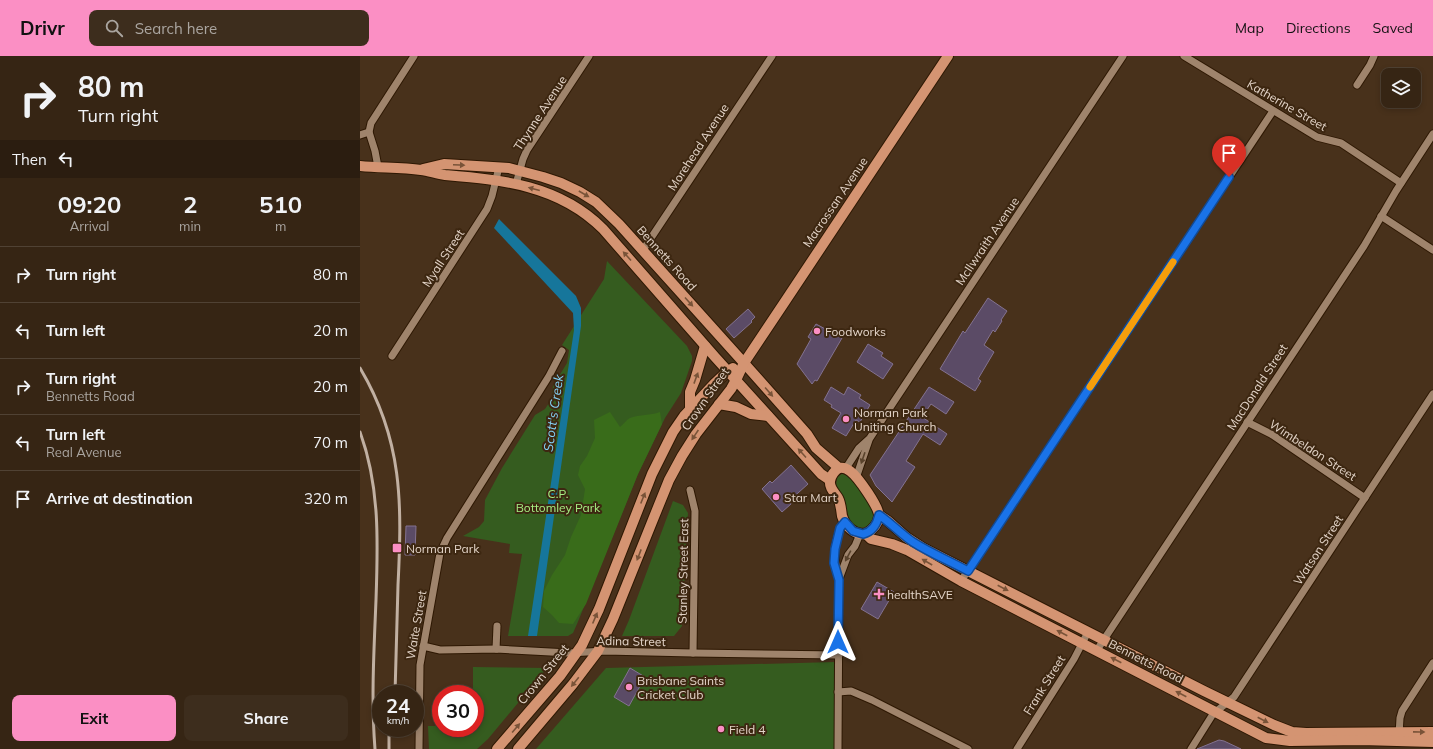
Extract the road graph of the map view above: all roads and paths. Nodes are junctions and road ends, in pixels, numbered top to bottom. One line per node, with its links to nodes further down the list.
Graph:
1 (414, 56): 10 (street)
2 (589, 56): 17 (street, Thynne Avenue)
3 (772, 56): 22 (street, Morehead Avenue)
4 (948, 56): 27 (main road, Macrossan Avenue)
5 (1123, 56): 35 (street, McIlwraith Avenue)
6 (1184, 56): 9 (street, Katherine Street)
7 (1374, 56): 8 (street)
8 (1357, 85)
9 (1273, 111): 19 (street, Katherine Street); 44 (street)
10 (369, 132): 12 (street); 14 (street)
11 (1433, 134): 19 (street, MacDonald Street)
12 (360, 135)
13 (360, 166): 14 (main road, Bennetts Road)
14 (378, 167): 16 (main road, Bennetts Road)
15 (499, 167): 16 (main road, Bennetts Road, one-way to 15); 17 (main road, Bennetts Road); 18 (street, Myall Street)
16 (421, 170): 18 (main road, Bennetts Road)
17 (520, 170): 20 (street, Thynne Avenue); 22 (main road, Bennetts Road, one-way to 22)
18 (496, 180): 20 (main road, Bennetts Road); 26 (street, Myall Street)
19 (1401, 183): 21 (street, MacDonald Street)
20 (516, 184): 24 (main road, Bennetts Road, one-way to 20)
21 (1381, 216): 23 (street); 34 (street, MacDonald Street)
22 (643, 250): 27 (main road, Bennetts Road, one-way to 27)
23 (1433, 250)
24 (705, 346): 28 (main road, Bennetts Road); 32 (main road, one-way to 24)
25 (562, 352): 51 (street, Waite Street)
26 (392, 356)
27 (744, 363): 28 (main road, Crown Street); 29 (main road, Crown Street); 36 (main road, Bennetts Road, one-way to 36)
28 (728, 371): 29 (main road, Bennetts Road); 32 (main road, Crown Street)
29 (736, 380): 31 (main road, Crown Street); 33 (main road, Bennetts Road)
30 (1433, 394): 40 (street, Watson Street)
31 (719, 404): 33 (main road); 54 (main road, Crown Street, one-way to 54)
32 (690, 410): 55 (main road, Crown Street, one-way to 32)
33 (768, 416): 38 (main road, Bennetts Road, one-way to 33)
34 (1247, 422): 40 (street, Wimbeldon Street); 49 (street, MacDonald Street)
35 (870, 438): 36 (street, McIlwraith Avenue); 37 (street, McIlwraith Avenue, one-way to 37)
36 (842, 468): 37 (main road, Bennetts Road); 38 (main road)
37 (856, 478): 41 (main road, Bennetts Road)
38 (830, 480): 42 (main road)
39 (690, 490): 56 (street, Stanley Street East)
40 (1365, 498): 60 (street, Watson Street)
41 (879, 515): 43 (main road); 44 (main road, Bennetts Road)
42 (845, 522): 43 (main road, Bennetts Road); 45 (street)
43 (863, 534): 45 (street, one-way to 45); 46 (main road, Bennetts Road, one-way to 43)
44 (968, 571): 46 (street); 48 (main road, Bennetts Road, one-way to 48)
45 (839, 580): 57 (street)
46 (961, 581): 50 (main road, Bennetts Road, one-way to 46)
47 (497, 626): 52 (street)
48 (1088, 632): 49 (main road, Bennetts Road); 50 (street, Frank Street)
49 (1103, 639): 53 (street, MacDonald Street); 60 (main road, Bennetts Road)
50 (1082, 643): 53 (main road, Bennetts Road); 70 (street, Frank Street)
51 (423, 646): 52 (street, Adina Street); 65 (street, Waite Street)
52 (496, 649): 55 (street, Adina Street)
53 (1097, 650): 61 (main road, Bennetts Road, one-way to 53)
54 (598, 651): 55 (street, Adina Street); 56 (street, Adina Street); 67 (main road, Crown Street, one-way to 67)
55 (577, 653): 66 (main road, Crown Street, one-way to 55)
56 (693, 653): 57 (street, Adina Street)
57 (839, 655): 59 (street)
58 (1433, 663): 63 (street)
59 (838, 692): 68 (street); 69 (street)
60 (1228, 703): 61 (street, Watson Street); 63 (main road, Bennetts Road, one-way to 63)
61 (1216, 712): 63 (main road, Bennetts Road); 71 (street, Watson Street)
62 (1433, 732): 63 (main road, Bennetts Road, one-way to 62)
63 (1399, 737): 64 (main road, Bennetts Road)
64 (1433, 742)
65 (419, 749)
66 (497, 749)
67 (518, 749)
68 (838, 749)
69 (968, 749)
70 (1017, 749)
71 (1191, 749)

